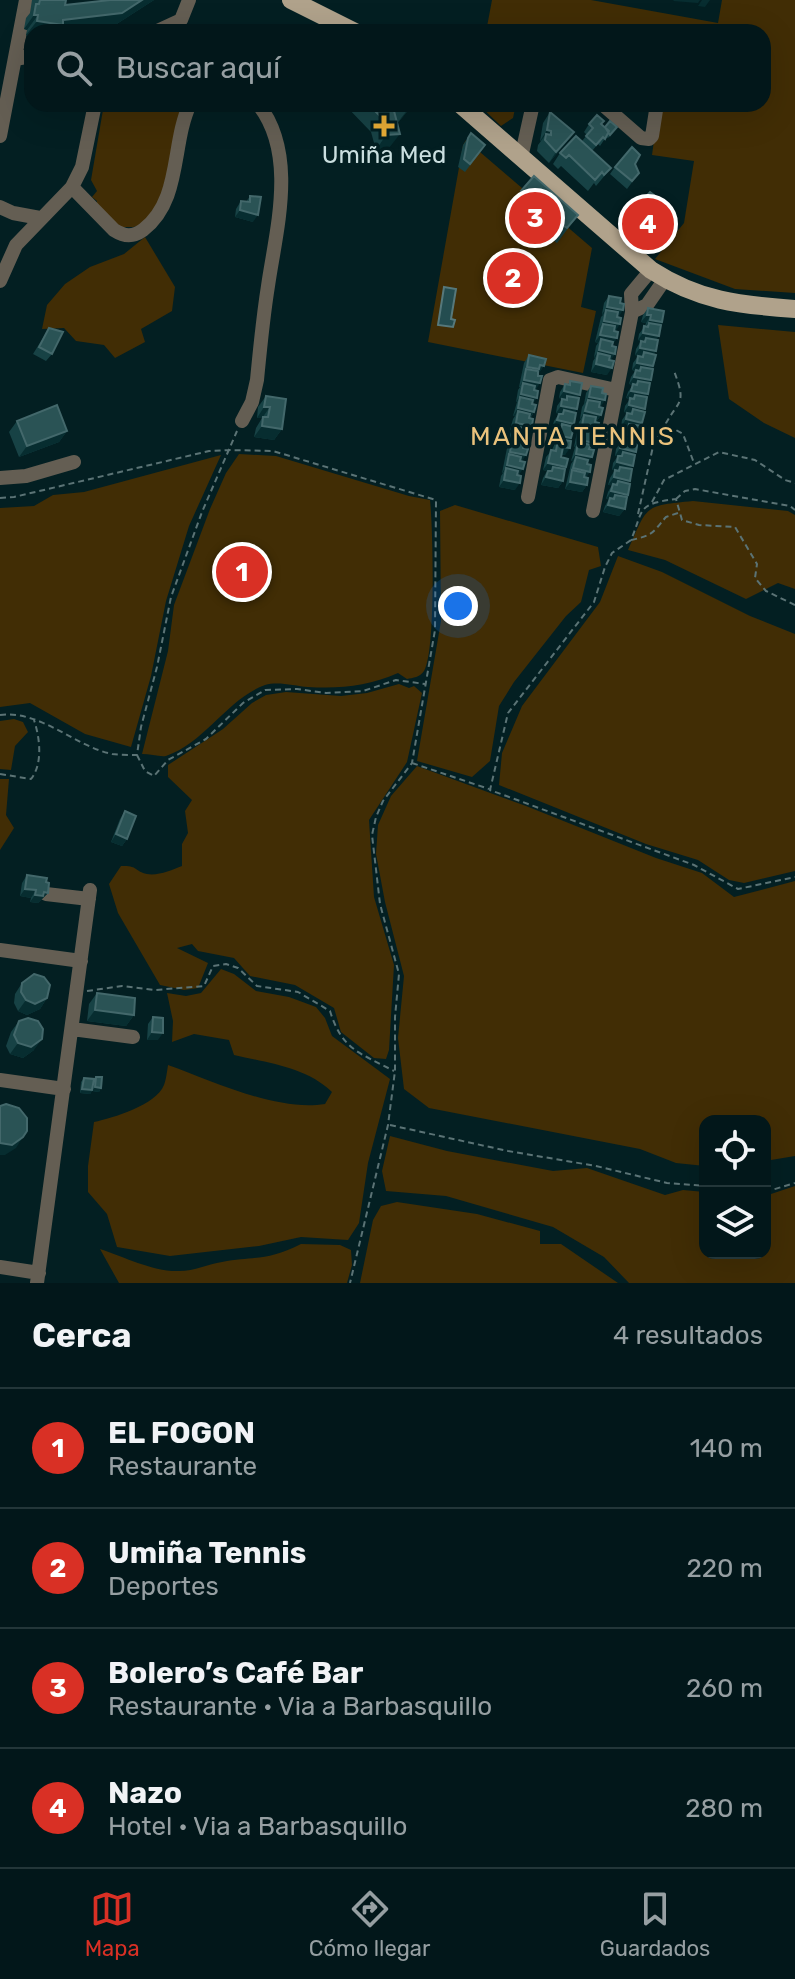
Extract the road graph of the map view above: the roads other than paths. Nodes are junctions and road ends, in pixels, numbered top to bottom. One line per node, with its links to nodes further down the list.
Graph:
1 (26, 0): 6 (street)
2 (189, 0): 4 (street)
3 (291, 0): 5 (main road)
4 (172, 24)
5 (339, 24)
6 (10, 65): 14 (street)
7 (93, 112): 16 (street)
8 (188, 112): 16 (street)
9 (262, 112): 23 (street)
10 (469, 112): 15 (main road)
11 (531, 112): 15 (street)
12 (611, 112): 13 (street)
13 (656, 112)
14 (0, 136)
15 (521, 158): 19 (main road)
16 (72, 187): 18 (street)
17 (0, 207): 18 (street)
18 (40, 218): 20 (street)
19 (658, 275): 21 (main road); 22 (street)
20 (0, 281)
21 (795, 309)
22 (616, 390): 26 (street); 27 (street)
23 (242, 421)
24 (74, 462): 25 (street)
25 (0, 478)
26 (528, 497)
27 (593, 511)
28 (46, 894): 30 (street)
29 (0, 950): 30 (street)
30 (81, 961): 31 (street)
31 (72, 1029): 32 (street); 34 (street)
32 (133, 1037)
33 (0, 1080): 34 (street)
34 (64, 1089): 36 (street)
35 (0, 1267): 36 (street)
36 (38, 1278)

